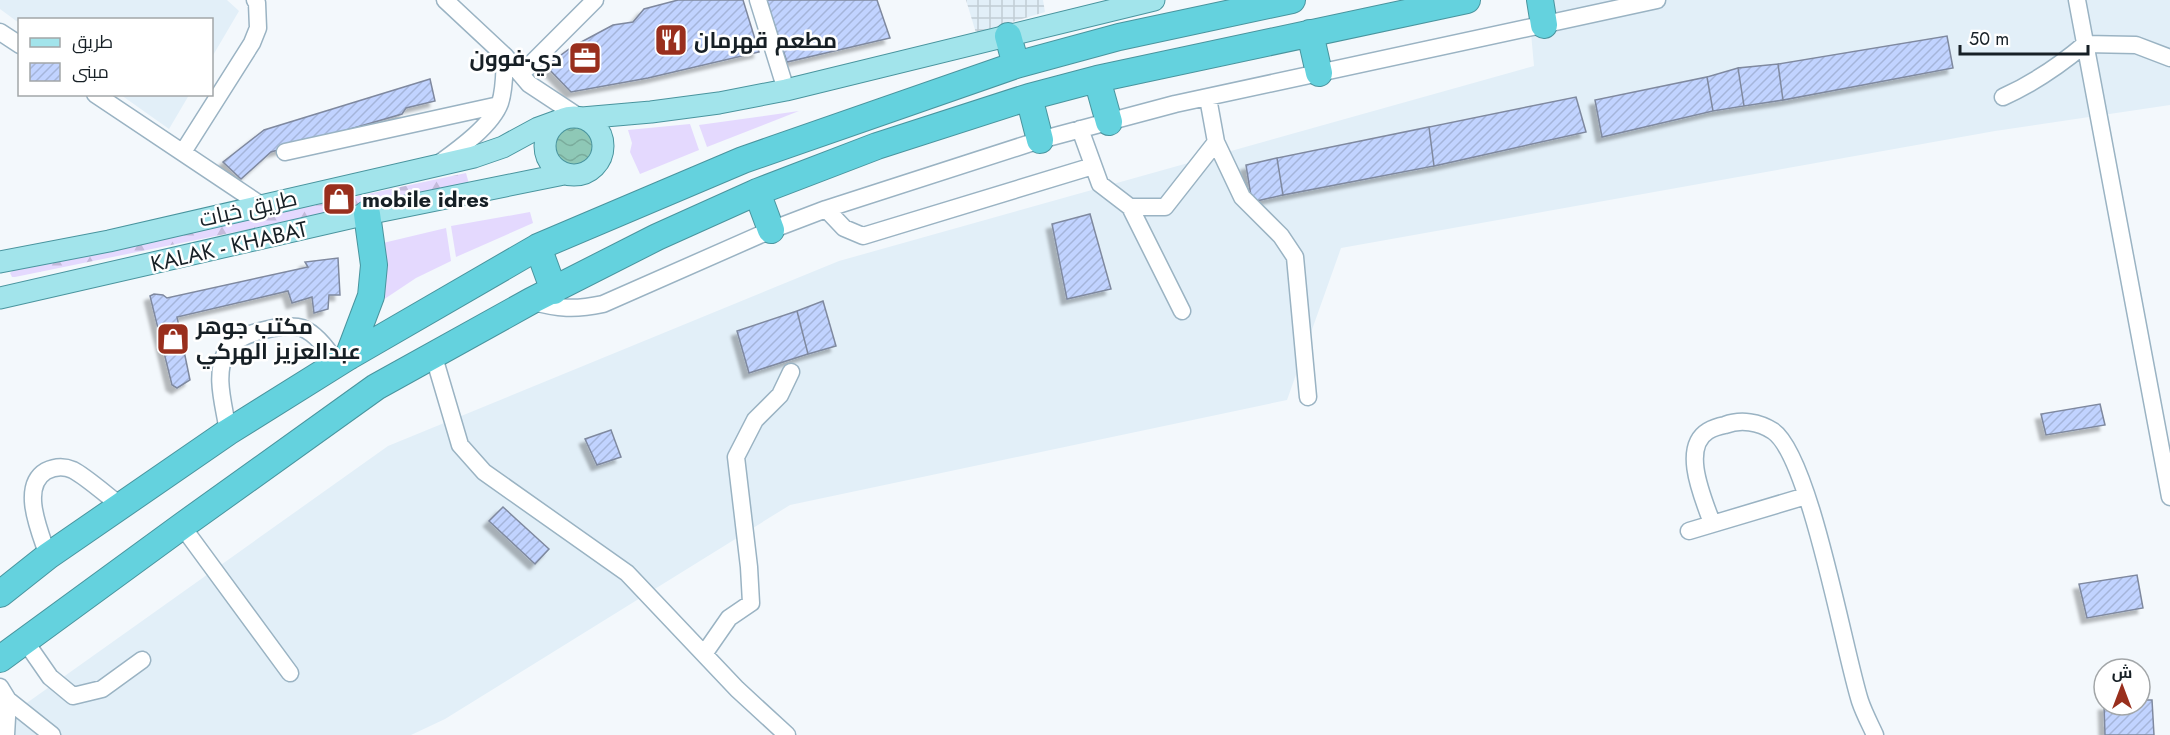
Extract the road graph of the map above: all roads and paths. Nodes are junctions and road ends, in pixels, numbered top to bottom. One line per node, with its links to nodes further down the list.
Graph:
1 (255, 0): 33 (street)
2 (445, 0): 16 (street)
3 (594, 0): 20 (street)
4 (758, 0): 22 (street)
5 (1154, 0): 13 (main road, طريق خبات)
6 (1292, 0): 18 (highway)
7 (1467, 0): 12 (highway)
8 (1657, 0): 10 (street)
9 (2077, 0): 15 (street)
10 (1542, 12): 19 (street)
11 (0, 32): 14 (street)
12 (1310, 33): 19 (highway); 21 (highway)
13 (1008, 36): 18 (highway); 22 (main road, طريق خبات)
14 (18, 44)
15 (2085, 44): 17 (street); 25 (street); 55 (street)
16 (505, 57): 20 (street); 27 (street)
17 (2170, 58)
18 (1016, 65): 44 (highway)
19 (1319, 73): 26 (street)
20 (521, 74): 28 (street)
21 (1097, 79): 24 (highway); 29 (highway)
22 (786, 90): 28 (main road, طريق خبات)
23 (98, 96): 33 (street)
24 (1029, 97): 31 (highway); 38 (highway)
25 (2003, 97)
26 (1208, 98): 29 (street); 32 (street)
27 (499, 105): 34 (street); 35 (street)
28 (574, 119): 35 (main road, طريق خبات); 37 (main road); 37 (main road)
29 (1109, 122): 30 (street)
30 (1080, 129): 31 (street); 36 (street)
31 (1040, 140): 41 (street)
32 (1216, 142): 40 (street); 52 (street)
33 (183, 152): 39 (street)
34 (285, 152)
35 (438, 164): 39 (main road, طريق خبات)
36 (1093, 166): 40 (street); 41 (street)
37 (564, 174): 42 (main road, KALAK - KHABAT)
38 (757, 192): 43 (highway); 46 (highway)
39 (261, 205): 45 (main road, طريق خبات)
40 (1130, 207): 48 (street)
41 (826, 209): 43 (street)
42 (367, 214): 47 (main road, KALAK - KHABAT); 50 (highway)
43 (771, 230): 46 (street)
44 (538, 247): 46 (highway); 50 (highway)
45 (0, 262)
46 (542, 296): 49 (highway)
47 (0, 298)
48 (1182, 311)
49 (434, 357): 58 (highway); 63 (street)
50 (342, 360): 53 (highway); 53 (street)
51 (791, 372): 63 (street)
52 (1308, 396)
53 (228, 432): 56 (highway)
54 (1806, 496): 57 (street); 57 (street); 71 (street)
55 (2170, 498)
56 (122, 506): 60 (highway); 60 (street)
57 (1712, 523): 59 (street)
58 (182, 526): 62 (highway); 66 (street)
59 (1689, 531)
60 (48, 556): 61 (highway)
61 (0, 594)
62 (25, 641): 64 (highway); 65 (street)
63 (704, 654): 70 (street)
64 (0, 659)
65 (142, 660)
66 (290, 673)
67 (4, 694): 68 (street); 69 (street)
68 (6, 735)
69 (52, 735)
70 (787, 735)
71 (1875, 735)

